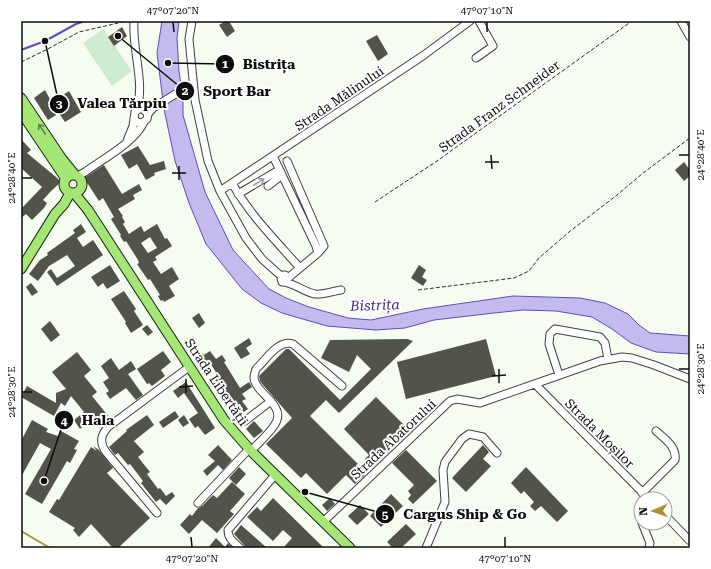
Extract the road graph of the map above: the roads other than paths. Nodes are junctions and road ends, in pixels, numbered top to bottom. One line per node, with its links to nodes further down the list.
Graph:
1 (134, 21): 10 (street)
2 (192, 21): 8 (street)
3 (470, 21): 15 (street, Strada Mălinului)
4 (479, 21): 7 (street)
5 (681, 21): 6 (street)
6 (690, 38)
7 (476, 58)
8 (190, 85): 10 (street); 21 (street)
9 (21, 98): 18 (main road, Strada Libertății, one-way to 9)
10 (147, 110): 12 (street); 13 (street)
11 (21, 112): 18 (main road, Strada Libertății)
12 (134, 118): 13 (street); 14 (street)
13 (144, 122): 14 (street)
14 (127, 141): 18 (street)
15 (273, 156): 17 (street); 19 (street, Strada Mălinului)
16 (287, 161): 23 (street)
17 (281, 172): 20 (street); 22 (street, one-way to 17); 23 (street)
18 (75, 183): 24 (main road); 29 (main road, Strada Libertății)
19 (232, 183): 21 (street, Strada Mălinului); 22 (street)
20 (268, 186)
21 (220, 191): 26 (street)
22 (238, 194): 25 (street)
23 (318, 253): 25 (street)
24 (21, 269)
25 (297, 270): 26 (street)
26 (286, 278): 27 (street)
27 (341, 290)
28 (608, 359): 30 (street, Strada Abatorului); 30 (street); 31 (street, Strada Abatorului)
29 (189, 367): 37 (main road, Strada Libertății); 43 (street)
30 (559, 376): 32 (street, Strada Abatorului)
31 (690, 380)
32 (535, 384): 40 (street, Strada Moșilor); 44 (street, Strada Abatorului)
33 (342, 386): 34 (street)
34 (270, 402): 35 (street); 37 (street)
35 (245, 421)
36 (656, 432): 41 (street)
37 (250, 450): 39 (main road, Strada Libertății); 42 (street)
38 (497, 453): 50 (street)
39 (275, 475): 44 (main road, Strada Libertății); 48 (street)
40 (640, 491)
41 (644, 491)
42 (198, 503)
43 (157, 513)
44 (323, 522): 49 (main road, Strada Libertății)
45 (673, 523): 47 (street)
46 (645, 531): 51 (street)
47 (690, 541)
48 (240, 548)
49 (350, 548)
50 (426, 548)
51 (649, 548)

